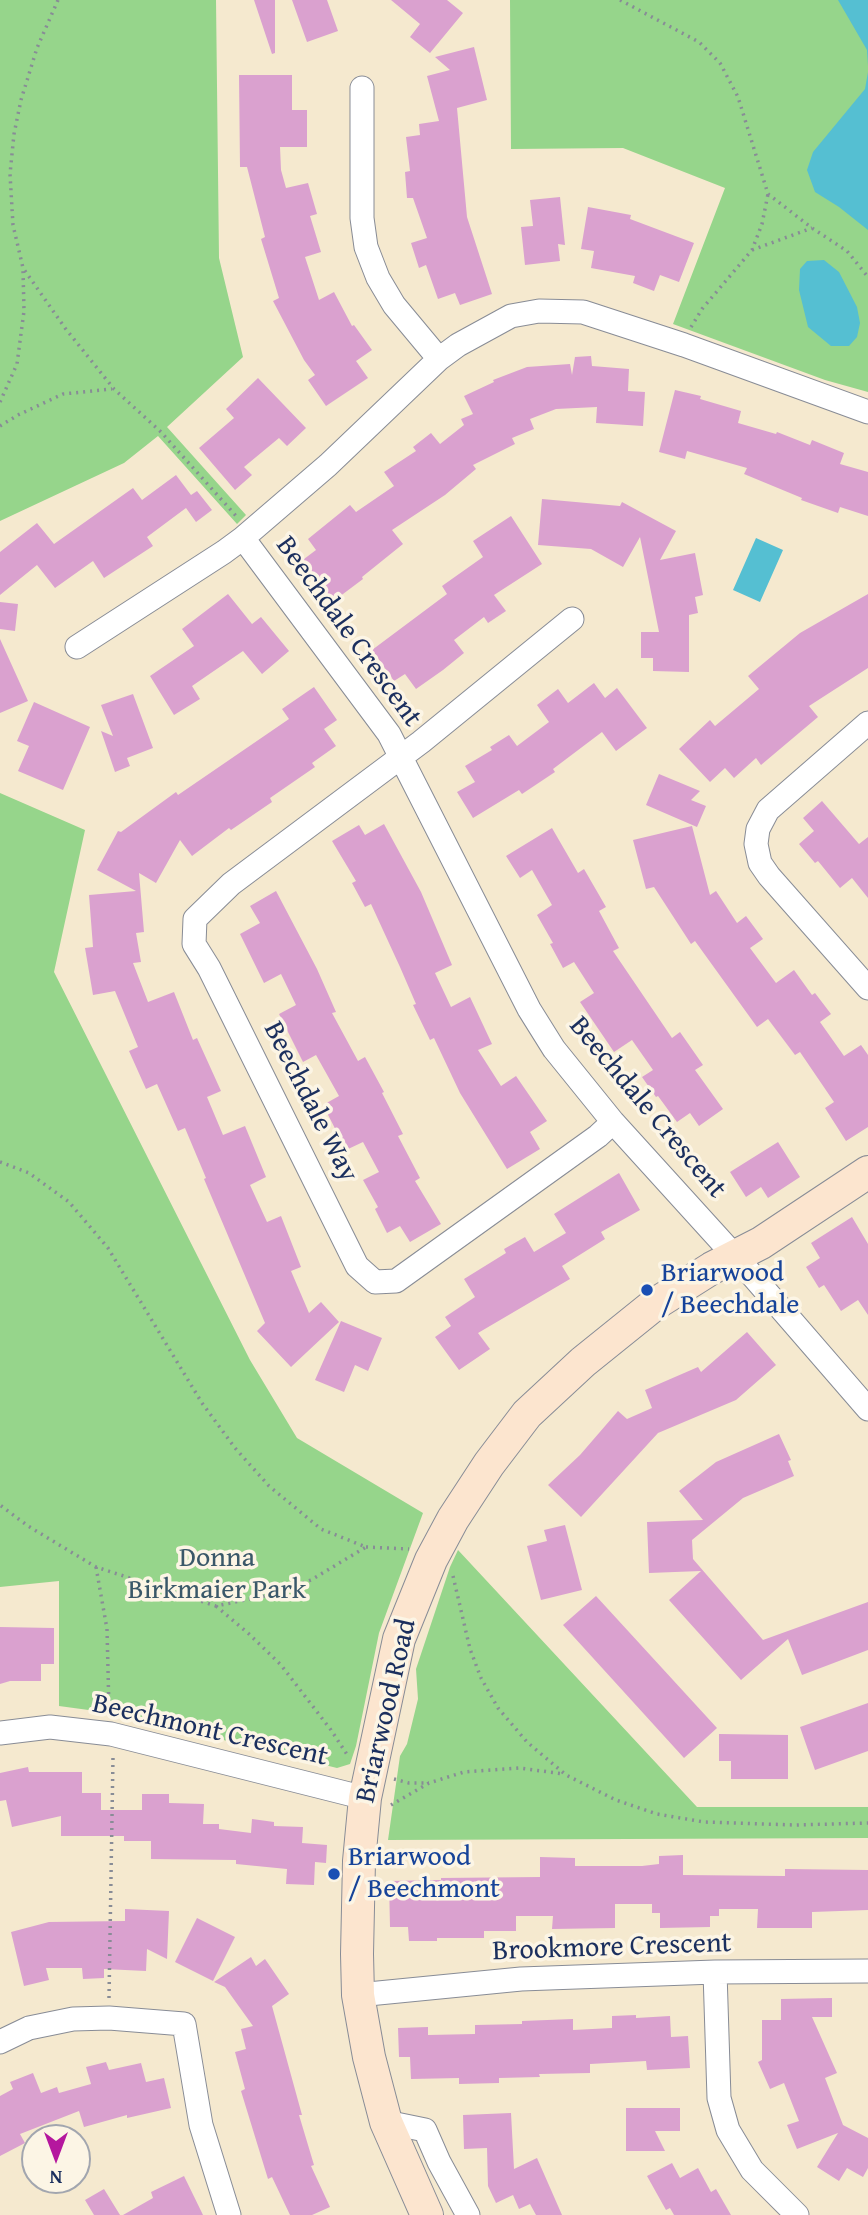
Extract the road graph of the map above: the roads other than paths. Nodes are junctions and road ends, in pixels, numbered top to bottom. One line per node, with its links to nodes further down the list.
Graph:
1 (362, 88): 2 (street)
2 (439, 359): 3 (street, Beechdale Crescent); 4 (street, Beechdale Crescent)
3 (868, 412)
4 (251, 531): 6 (street); 8 (street, Beechdale Crescent)
5 (572, 619): 8 (street, Beechdale Way)
6 (77, 647)
7 (868, 723): 9 (street)
8 (401, 755): 10 (street, Beechdale Crescent); 10 (street, Beechdale Way)
9 (868, 988)
10 (613, 1122): 12 (street, Beechdale Crescent)
11 (868, 1172): 12 (street, Briarwood Road)
12 (735, 1256): 13 (street, Beechdale Crescent); 15 (street, Briarwood Road)
13 (868, 1409)
14 (0, 1733): 15 (street, Beechmont Crescent)
15 (374, 1792): 18 (street, Briarwood Road)
16 (868, 1971): 17 (street, Brookmore Crescent)
17 (715, 1972): 18 (street, Brookmore Crescent); 24 (street)
18 (358, 1994): 20 (street, Briarwood Road)
19 (0, 2042): 21 (street)
20 (386, 2122): 22 (street, Briarwood Road); 23 (street)
21 (229, 2215)
22 (427, 2215)
23 (468, 2215)
24 (797, 2215)

